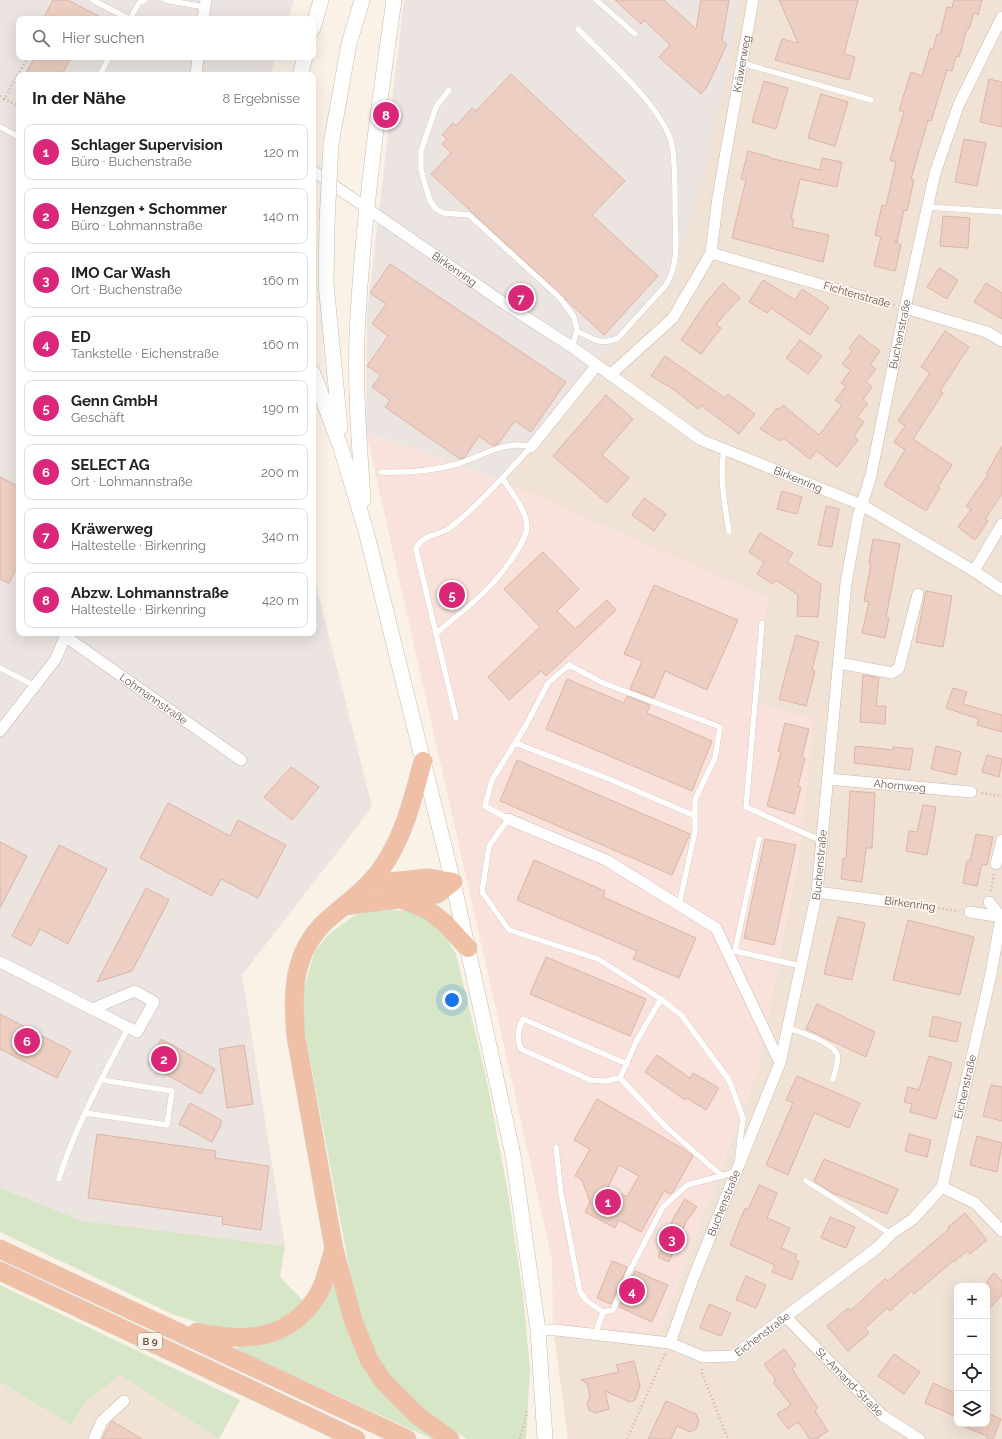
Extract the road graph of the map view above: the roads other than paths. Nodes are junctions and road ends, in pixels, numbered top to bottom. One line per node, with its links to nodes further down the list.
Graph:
1 (93, 0): 10 (lane)
2 (145, 0): 11 (lane)
3 (165, 0): 9 (lane)
4 (321, 0): 14 (main road)
5 (362, 0): 42 (main road, bridge)
6 (394, 0): 30 (main road)
7 (596, 0): 16 (lane)
8 (753, 0): 20 (street, Kräwerweg)
9 (205, 3): 12 (street)
10 (124, 16)
11 (132, 16)
12 (203, 16)
13 (1002, 17): 29 (street, Buchenstraße)
14 (316, 18)
15 (578, 29): 35 (lane)
16 (635, 34)
17 (108, 60): 21 (lane)
18 (198, 60): 22 (street)
19 (304, 60): 23 (main road)
20 (742, 63): 25 (lane); 32 (street, Kräwerweg)
21 (102, 72)
22 (196, 72)
23 (301, 72)
24 (449, 90): 35 (lane)
25 (871, 100)
26 (0, 127): 27 (lane)
27 (16, 135)
28 (316, 173): 30 (street, Birkenring)
29 (927, 207): 31 (lane); 34 (street, Buchenstraße)
30 (367, 208): 37 (street, Birkenring); 48 (main road)
31 (1002, 212)
32 (711, 253): 33 (street, Fichtenstraße); 39 (street, Kräwerweg)
33 (868, 298)
34 (905, 308): 36 (street, Fichtenstraße); 46 (street, Buchenstraße)
35 (577, 331): 37 (lane)
36 (1002, 341)
37 (572, 347): 38 (street, Birkenring)
38 (597, 365): 39 (street, Birkenring); 41 (street)
39 (610, 375): 43 (street, Birkenring)
40 (316, 381): 42 (main road)
41 (530, 447): 44 (lane); 45 (lane)
42 (341, 448): 48 (main road)
43 (724, 450): 46 (street, Birkenring); 49 (lane)
44 (381, 472)
45 (502, 478): 54 (lane); 54 (lane)
46 (862, 505): 50 (street, Birkenring); 57 (street, Buchenstraße)
47 (1002, 524): 50 (street)
48 (366, 531): 64 (main road)
49 (729, 532)
50 (974, 571): 51 (street, Birkenring)
51 (1002, 590)
52 (918, 594): 57 (street)
53 (762, 623): 71 (lane)
54 (436, 633): 60 (lane)
55 (66, 636): 59 (street, Lohmannstraße)
56 (67, 636): 63 (street, Lohmannstraße)
57 (839, 663): 65 (street, Buchenstraße)
58 (0, 668): 59 (lane)
59 (35, 686): 61 (street, Lohmannstraße)
60 (456, 718)
61 (0, 731)
62 (515, 743): 67 (lane); 67 (lane); 68 (lane)
63 (241, 760)
64 (423, 761): 73 (main road); 74 (highway)
65 (828, 779): 66 (street, Ahornweg); 71 (street, Buchenstraße)
66 (971, 792)
67 (695, 816): 79 (lane)
68 (508, 819): 79 (street); 86 (lane)
69 (759, 838): 85 (lane)
70 (1002, 840): 72 (street)
71 (822, 841): 75 (street, Buchenstraße)
72 (996, 864)
73 (453, 882): 74 (highway); 76 (highway); 83 (main road)
74 (369, 884): 80 (highway)
75 (818, 892): 77 (street, Birkenring); 85 (street, Buchenstraße)
76 (400, 900): 80 (highway); 83 (highway)
77 (892, 902)
78 (989, 902): 82 (street)
79 (679, 905): 90 (street)
80 (345, 906): 105 (highway)
81 (970, 912): 82 (street)
82 (1002, 916): 101 (street, Eichenstraße)
83 (468, 948): 110 (main road)
84 (0, 962): 87 (street)
85 (801, 966): 89 (street, Buchenstraße)
86 (661, 999): 91 (lane); 97 (lane)
87 (92, 1009): 88 (street); 88 (street)
88 (128, 1028): 94 (lane)
89 (788, 1028): 90 (street, Buchenstraße); 93 (lane)
90 (780, 1063): 97 (street, Buchenstraße)
91 (627, 1064): 92 (lane); 92 (lane)
92 (620, 1078): 98 (lane)
93 (833, 1079)
94 (102, 1080): 95 (lane); 95 (lane)
95 (85, 1113): 99 (lane)
96 (556, 1147): 107 (lane)
97 (736, 1172): 98 (lane); 112 (street, Buchenstraße)
98 (722, 1176): 107 (lane)
99 (59, 1179)
100 (806, 1182): 103 (lane)
101 (942, 1187): 102 (street); 103 (street, Eichenstraße)
102 (1002, 1231)
103 (891, 1234): 108 (street, Eichenstraße)
104 (0, 1249): 109 (highway, B 9)
105 (334, 1249): 109 (highway); 117 (highway)
106 (0, 1270): 115 (highway, B 9)
107 (603, 1312): 111 (lane)
108 (786, 1317): 112 (street, Eichenstraße); 119 (street, St.-Amand-Straße)
109 (162, 1323): 116 (highway, B 9)
110 (538, 1330): 111 (street, Eichenstraße); 118 (main road)
111 (595, 1335): 112 (street, Eichenstraße)
112 (670, 1343)
113 (124, 1401): 114 (street)
114 (94, 1439)
115 (356, 1439)
116 (407, 1439)
117 (450, 1439)
118 (545, 1439)
119 (919, 1439)

